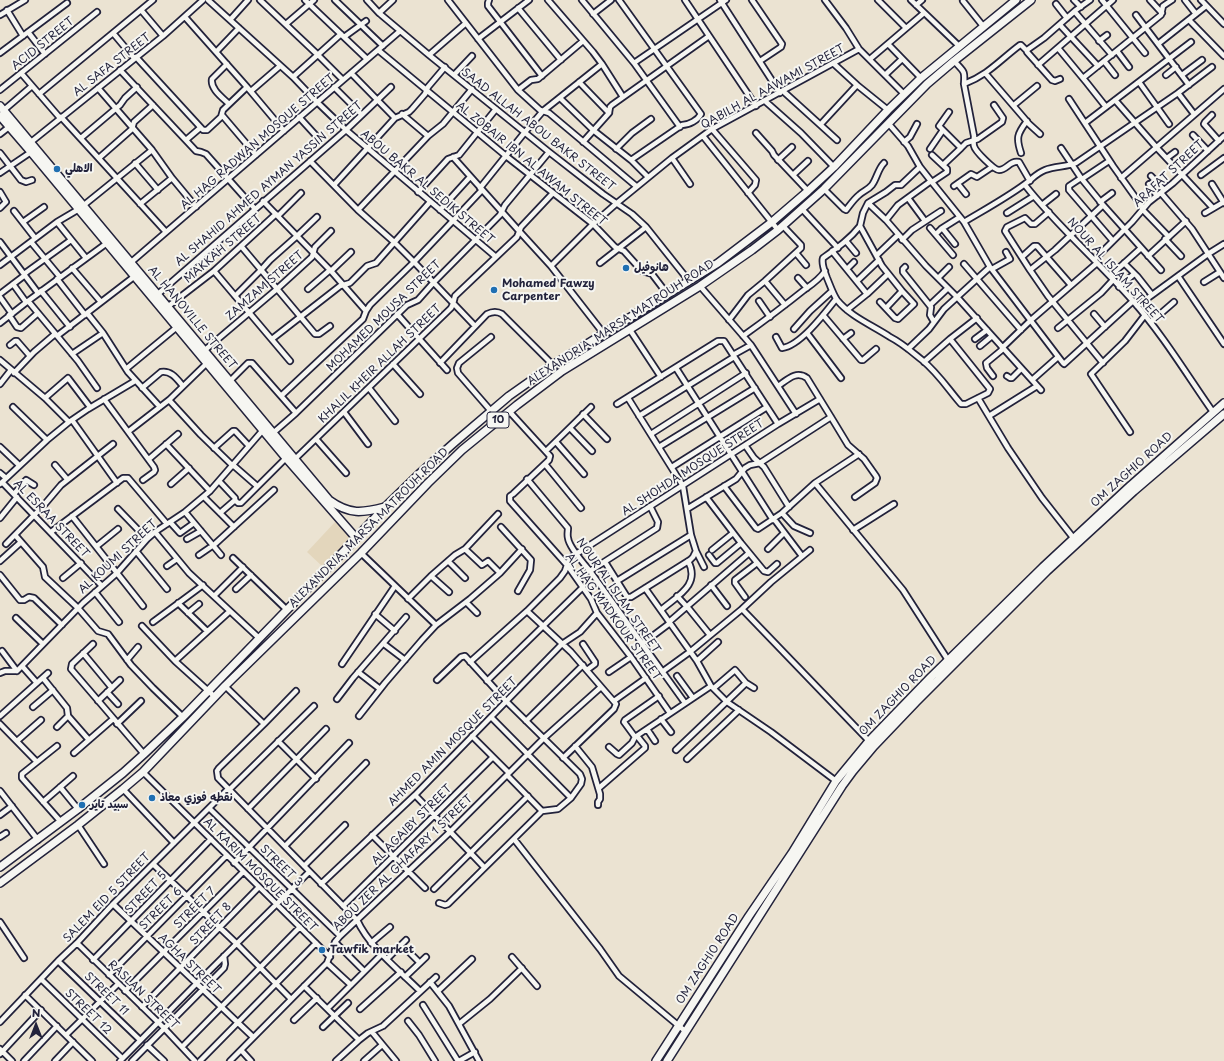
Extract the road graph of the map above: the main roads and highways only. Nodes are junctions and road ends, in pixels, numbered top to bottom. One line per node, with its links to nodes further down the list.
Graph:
1 (1016, 0): 7 (main road, ALEXANDRIA, MARSA MATROUH ROAD / 10)
2 (1031, 0): 8 (main road, ALEXANDRIA, MARSA MATROUH ROAD / 10)
3 (1, 111): 4 (main road, AL HANOVILLE STREET); 4 (main road, AL HANOVILLE STREET)
4 (81, 207): 5 (main road, AL HANOVILLE STREET); 5 (main road, AL HANOVILLE STREET)
5 (129, 264): 6 (main road, AL HANOVILLE STREET); 6 (main road, AL HANOVILLE STREET)
6 (166, 309): 14 (main road, AL HANOVILLE STREET); 15 (main road, AL HANOVILLE STREET)
7 (530, 380): 8 (main road); 9 (main road, ALEXANDRIA, MARSA MATROUH ROAD / 10)
8 (537, 389): 11 (main road, ALEXANDRIA, MARSA MATROUH ROAD / 10)
9 (509, 396): 11 (main road); 14 (main road, ALEXANDRIA, MARSA MATROUH ROAD / 10)
10 (1224, 403): 13 (main road, OM ZAGHIO ROAD)
11 (517, 405): 16 (main road, ALEXANDRIA, MARSA MATROUH ROAD / 10)
12 (1224, 414): 13 (main road, OM ZAGHIO ROAD)
13 (1166, 459): 17 (main road, OM ZAGHIO ROAD)
14 (385, 507): 15 (main road, ALEXANDRIA, MARSA MATROUH ROAD / 10)
15 (356, 538): 16 (main road, AL HANOVILLE STREET); 20 (main road, ALEXANDRIA, MARSA MATROUH ROAD / 10)
16 (363, 550): 21 (main road, ALEXANDRIA, MARSA MATROUH ROAD / 10)
17 (1045, 569): 18 (main road, OM ZAGHIO ROAD); 18 (main road, OM ZAGHIO ROAD)
18 (934, 679): 19 (main road, OM ZAGHIO ROAD); 19 (main road, OM ZAGHIO ROAD)
19 (855, 764): 24 (main road, OM ZAGHIO ROAD); 25 (main road, OM ZAGHIO ROAD)
20 (78, 809): 21 (main road); 22 (main road, ALEXANDRIA, MARSA MATROUH ROAD / 10)
21 (87, 818): 23 (main road, ALEXANDRIA, MARSA MATROUH ROAD / 10)
22 (0, 868)
23 (0, 883)
24 (727, 950): 25 (main road); 26 (main road, OM ZAGHIO ROAD)
25 (735, 954): 27 (main road, OM ZAGHIO ROAD)
26 (656, 1061)
27 (667, 1061)

